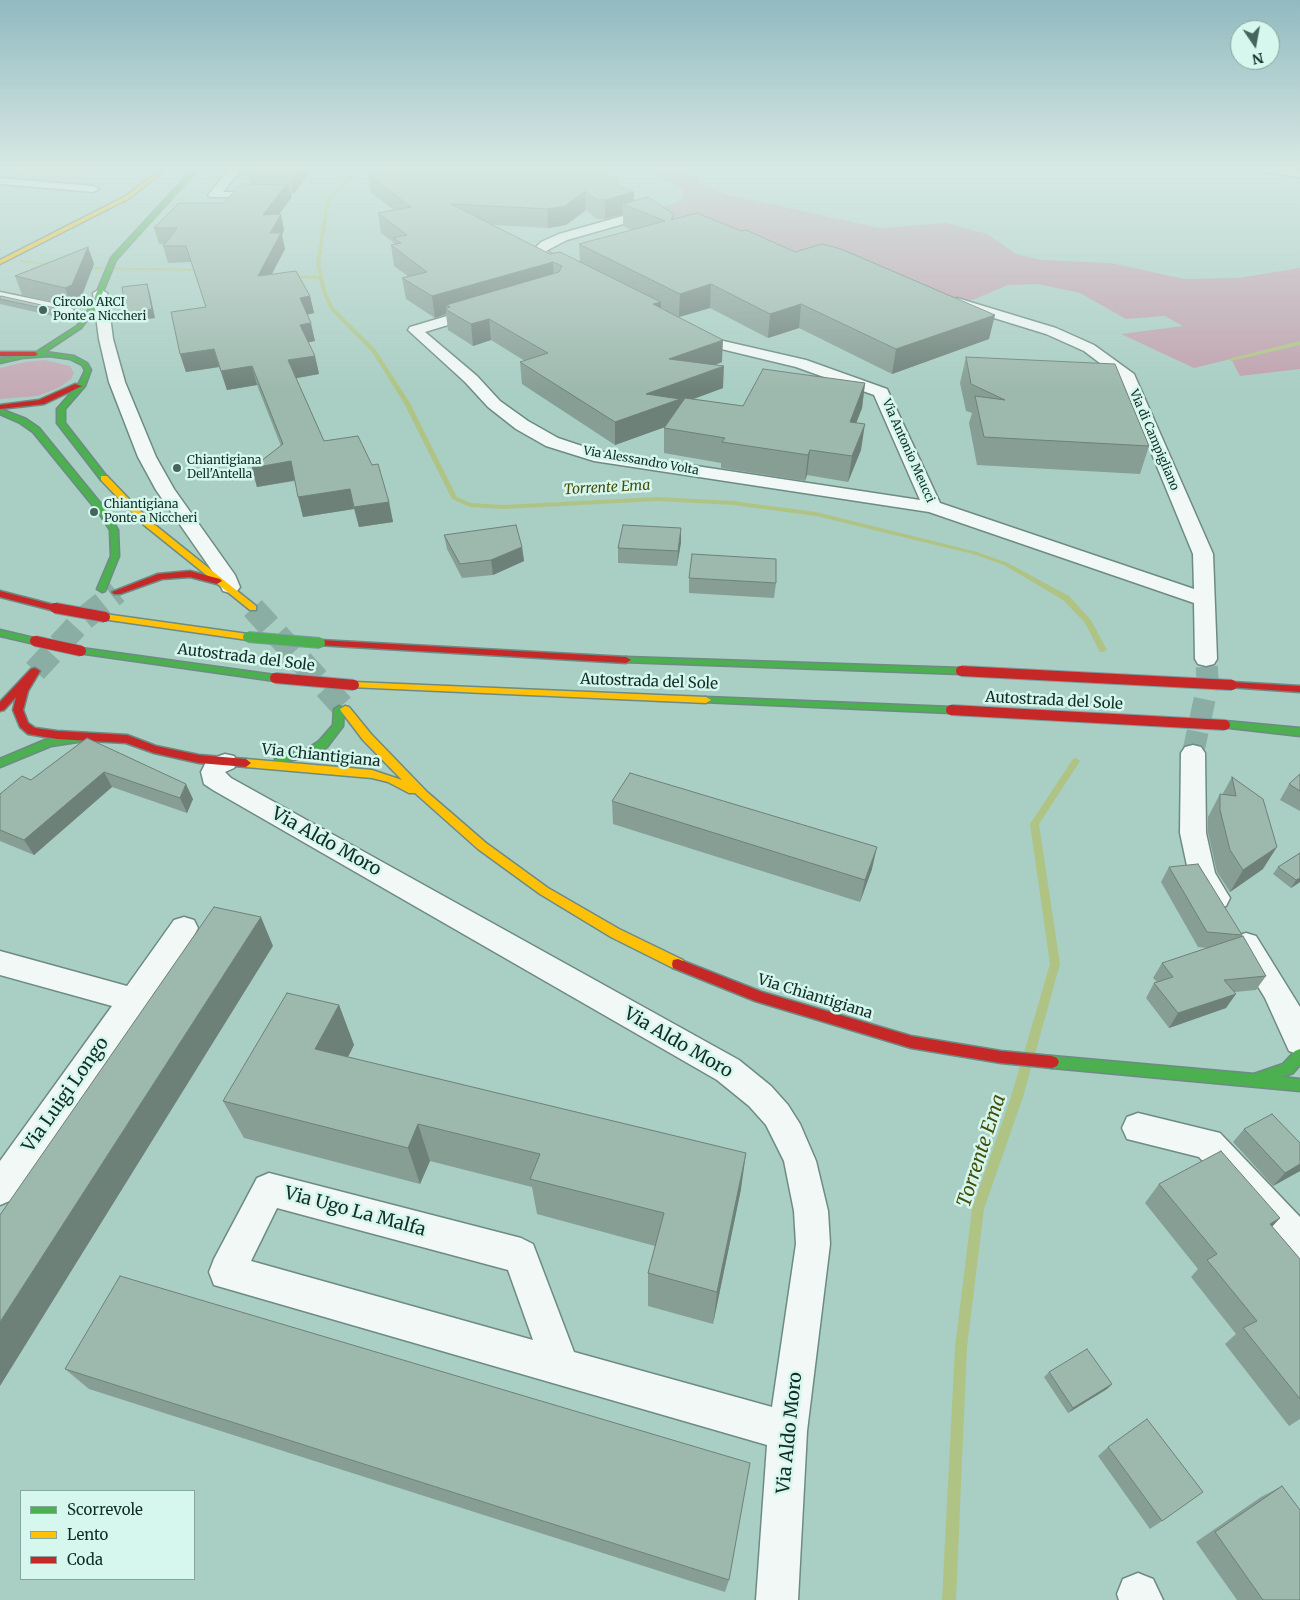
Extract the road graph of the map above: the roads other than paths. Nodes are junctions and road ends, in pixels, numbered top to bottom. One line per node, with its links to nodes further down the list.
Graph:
1 (41, 243): 4 (main road)
2 (126, 243): 6 (main road)
3 (550, 243): 5 (street)
4 (0, 262)
5 (585, 276)
6 (100, 293): 12 (main road); 18 (street)
7 (944, 298): 26 (street, Via di Campigliano)
8 (3, 299): 10 (street)
9 (490, 307): 21 (street, Via Alessandro Volta)
10 (67, 310)
11 (680, 325): 21 (street, Via Antonio Meucci)
12 (79, 327): 13 (main road); 15 (main road)
13 (77, 349): 15 (main road); 17 (main road)
14 (0, 354): 15 (main road)
15 (36, 354): 16 (main road)
16 (0, 361)
17 (87, 374): 18 (street); 19 (main road); 22 (main road)
18 (117, 382): 22 (street)
19 (0, 408)
20 (0, 411): 23 (main road)
21 (932, 507): 26 (street, Via Antonio Meucci)
22 (230, 587): 24 (main road); 27 (main road)
23 (102, 589)
24 (117, 592)
25 (0, 594): 30 (main road, Autostrada del Sole, bridge)
26 (1203, 599): 29 (street, Via di Campigliano)
27 (254, 608)
28 (0, 632): 32 (main road, Autostrada del Sole, bridge)
29 (1206, 659)
30 (1300, 689)
31 (0, 708): 33 (main road, Via Chiantigiana)
32 (1300, 732)
33 (94, 737): 35 (main road, Via Chiantigiana); 36 (main road, Via Chiantigiana)
34 (1193, 753): 40 (street)
35 (0, 763)
36 (233, 763): 37 (main road, Via Chiantigiana); 37 (main road, Via Chiantigiana); 51 (street, Via Aldo Moro)
37 (424, 795): 45 (main road, Via Chiantigiana)
38 (184, 928): 41 (street, Via Luigi Longo)
39 (0, 963): 41 (street)
40 (1275, 989): 42 (street); 43 (street)
41 (133, 1000): 48 (street, Via Luigi Longo)
42 (1300, 1008)
43 (1300, 1042)
44 (1300, 1055): 45 (main road, Via Chiantigiana)
45 (1252, 1079): 46 (main road, Via Chiantigiana)
46 (1300, 1085)
47 (1138, 1128): 49 (street)
48 (0, 1189)
49 (1300, 1242)
50 (561, 1366): 50 (street, Via Ugo La Malfa); 51 (street, Via Ugo La Malfa)
51 (788, 1431): 52 (street, Via Aldo Moro)
52 (777, 1600)

